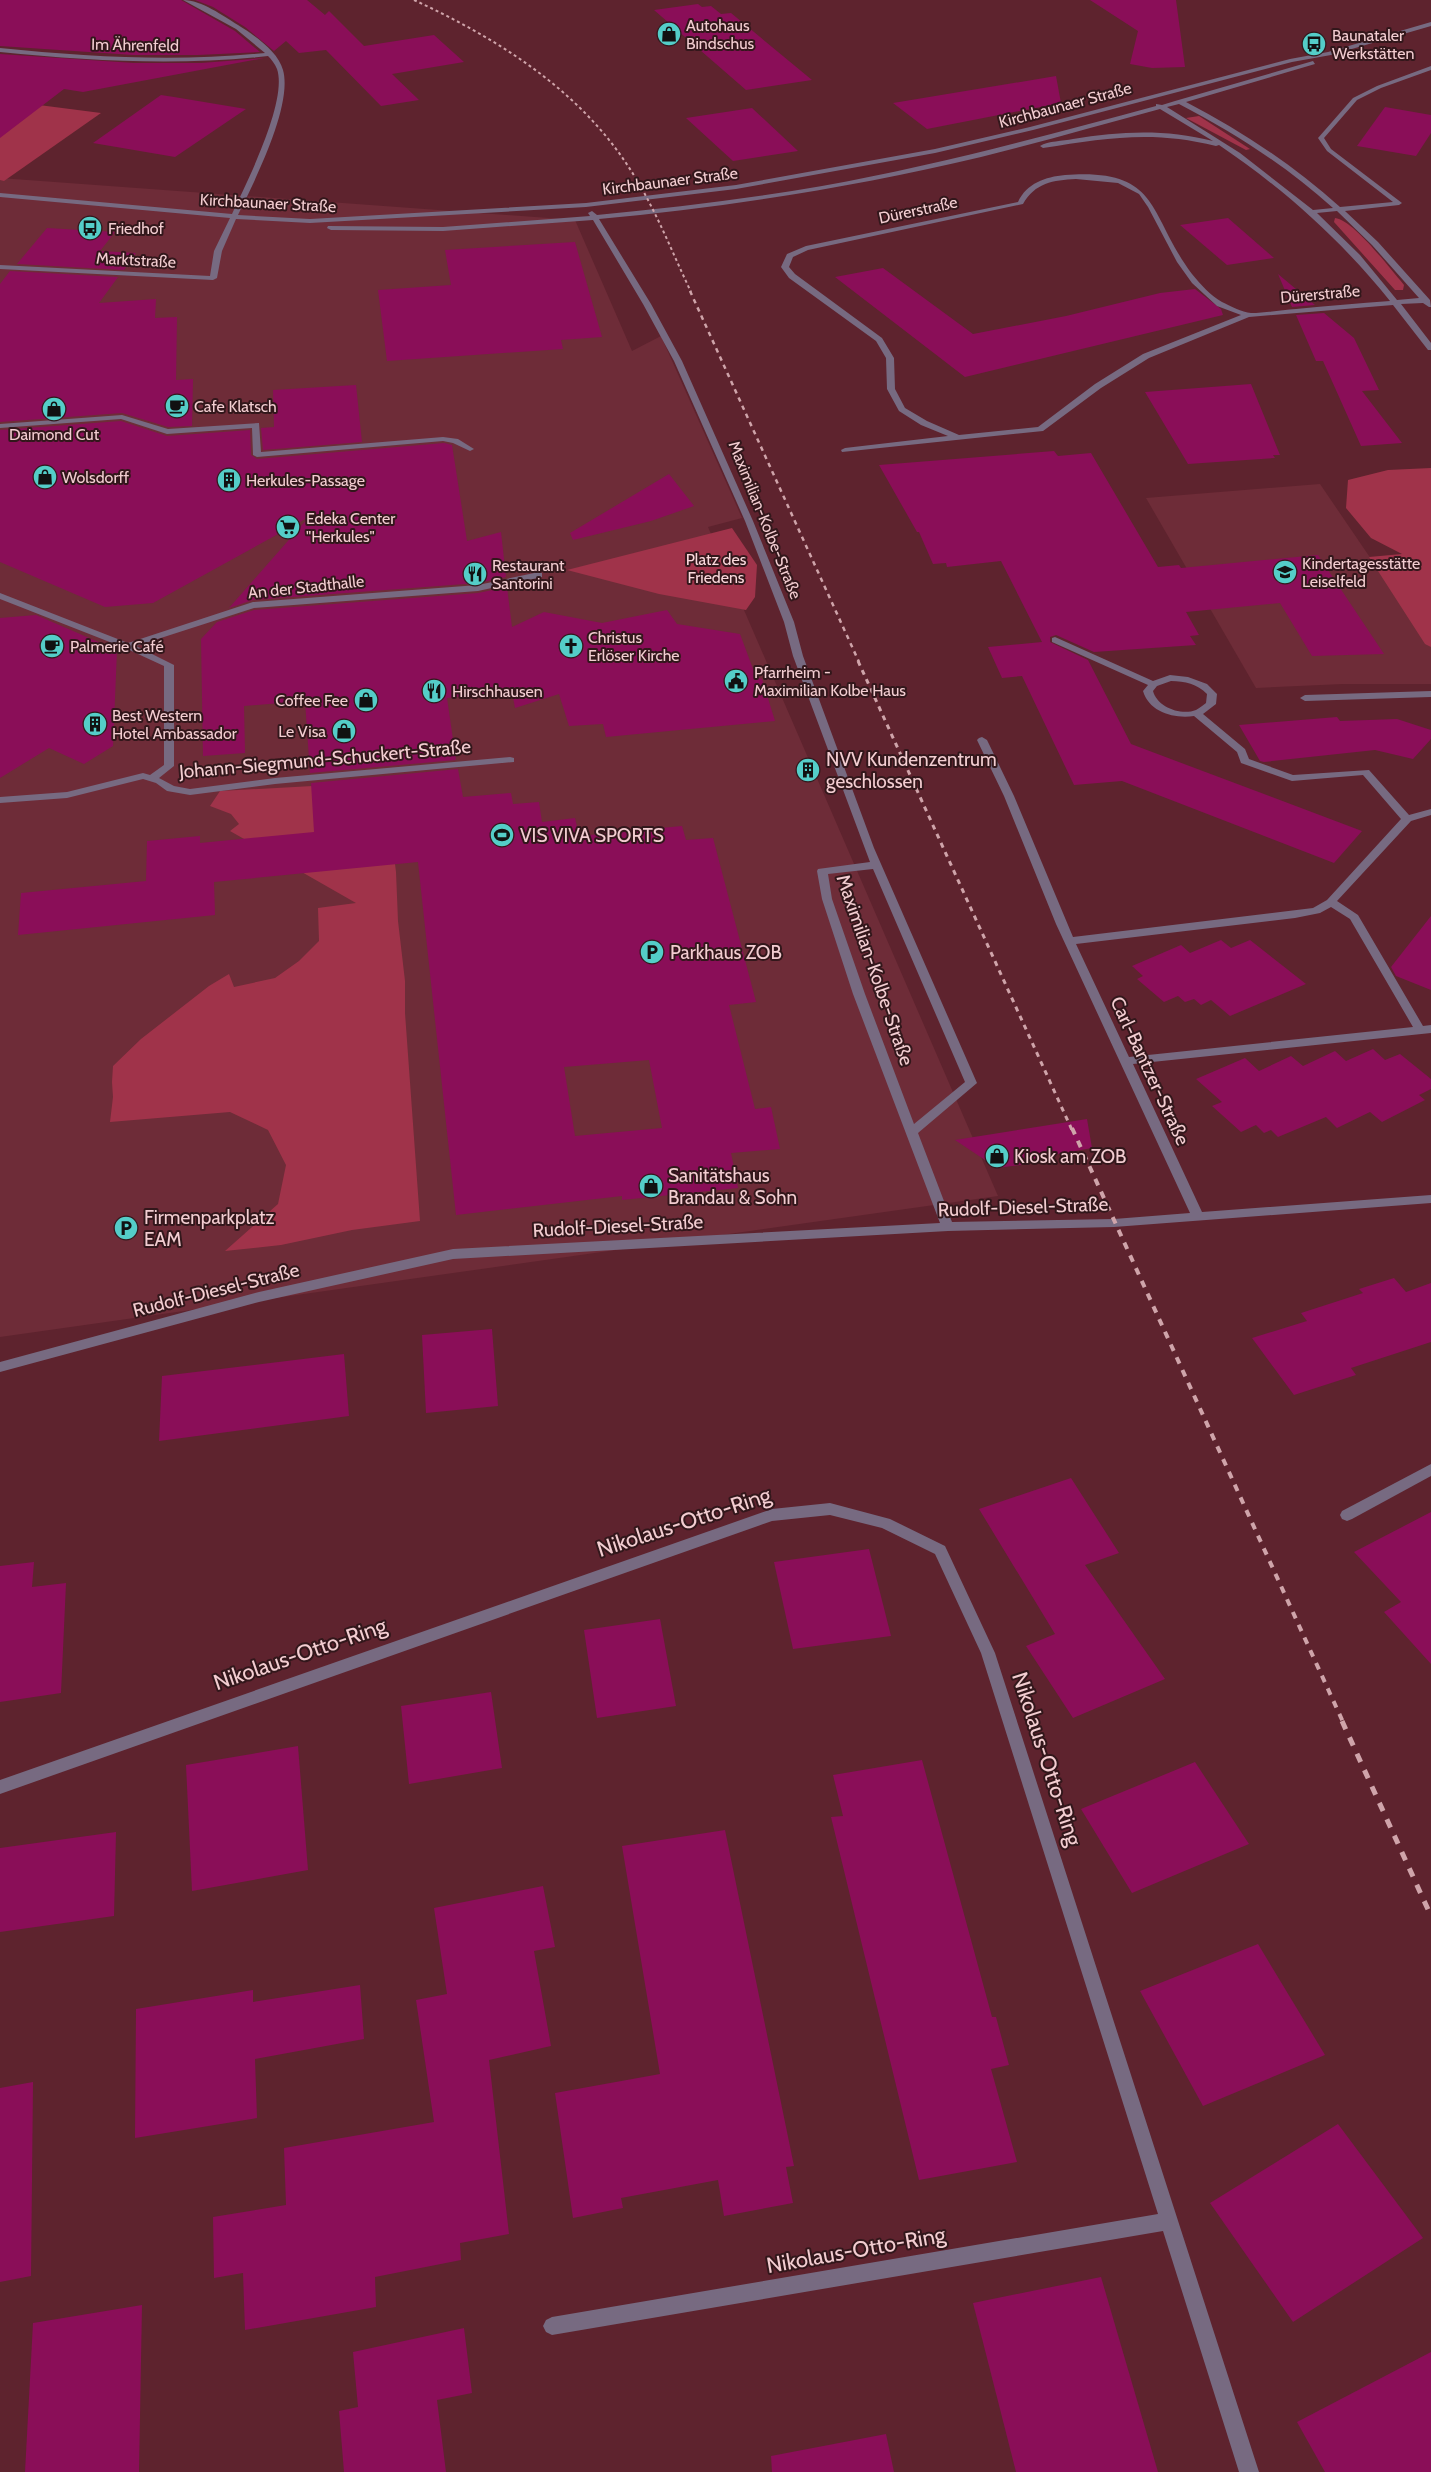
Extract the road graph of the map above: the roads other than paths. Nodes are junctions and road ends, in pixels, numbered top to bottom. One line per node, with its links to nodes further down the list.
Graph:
1 (186, 0): 4 (street)
2 (1431, 24): 5 (street, Kirchbaunaer Straße)
3 (0, 50): 4 (street, Im Ährenfeld)
4 (270, 54): 21 (street)
5 (1330, 54): 7 (street, Kirchbaunaer Straße); 8 (street, Kirchbaunaer Straße)
6 (1431, 68): 18 (street)
7 (1162, 93): 9 (street, Kirchbaunaer Straße); 10 (street)
8 (1202, 96): 10 (street, Kirchbaunaer Straße); 12 (street)
9 (1145, 98): 11 (street); 17 (street, Kirchbaunaer Straße)
10 (1180, 102): 11 (street, Kirchbaunaer Straße); 12 (street)
11 (1162, 107): 13 (street); 14 (street, Kirchbaunaer Straße)
12 (1202, 113): 18 (street)
13 (1231, 149): 14 (street, Kirchbaunaer Straße); 19 (street)
14 (979, 155): 20 (street, Kirchbaunaer Straße)
15 (0, 195): 21 (street, Kirchbaunaer Straße)
16 (0, 202): 21 (street, Kirchbaunaer Straße)
17 (586, 206): 20 (street, Maximilian-Kolbe-Straße); 21 (street, Kirchbaunaer Straße)
18 (1341, 209): 19 (street); 23 (street)
19 (1312, 212): 24 (street)
20 (595, 218): 21 (street, Kirchbaunaer Straße); 46 (street, Maximilian-Kolbe-Straße)
21 (233, 220): 22 (street, Marktstraße)
22 (0, 266)
23 (1426, 300): 24 (street, Dürerstraße); 25 (street)
24 (1396, 302): 26 (street, Dürerstraße); 27 (street)
25 (1431, 307)
26 (1248, 315): 29 (street, Dürerstraße); 29 (street, Dürerstraße)
27 (1431, 348)
28 (0, 426): 30 (street)
29 (956, 437): 31 (street, Dürerstraße)
30 (470, 449)
31 (845, 450)
32 (539, 575): 35 (street, An der Stadthalle)
33 (0, 596): 35 (street)
34 (1055, 640): 36 (street)
35 (128, 646): 42 (street)
36 (1153, 684): 39 (street); 39 (street)
37 (1431, 694): 38 (street)
38 (1305, 698)
39 (1196, 713): 45 (street)
40 (982, 740): 48 (street, Carl-Bantzer-Straße)
41 (510, 760): 42 (street, Johann-Siegmund-Schuckert-Straße)
42 (152, 778): 43 (street, Johann-Siegmund-Schuckert-Straße)
43 (0, 800)
44 (1431, 812): 45 (street)
45 (1403, 823): 47 (street)
46 (876, 865): 51 (street, Maximilian-Kolbe-Straße); 51 (street, Maximilian-Kolbe-Straße)
47 (1331, 902): 48 (street); 49 (street)
48 (1069, 941): 50 (street, Carl-Bantzer-Straße)
49 (1425, 1029): 50 (street)
50 (1126, 1061): 53 (street, Carl-Bantzer-Straße)
51 (912, 1132): 54 (street, Maximilian-Kolbe-Straße)
52 (1431, 1199): 53 (street, Rudolf-Diesel-Straße)
53 (1198, 1216): 54 (street, Rudolf-Diesel-Straße)
54 (948, 1228): 55 (street, Rudolf-Diesel-Straße)
55 (0, 1367)
56 (1431, 1469): 57 (street)
57 (1347, 1515)
58 (0, 1787): 59 (street, Nikolaus-Otto-Ring)
59 (1169, 2221): 60 (street, Nikolaus-Otto-Ring); 61 (street, Nikolaus-Otto-Ring)
60 (552, 2326)
61 (1249, 2472)

